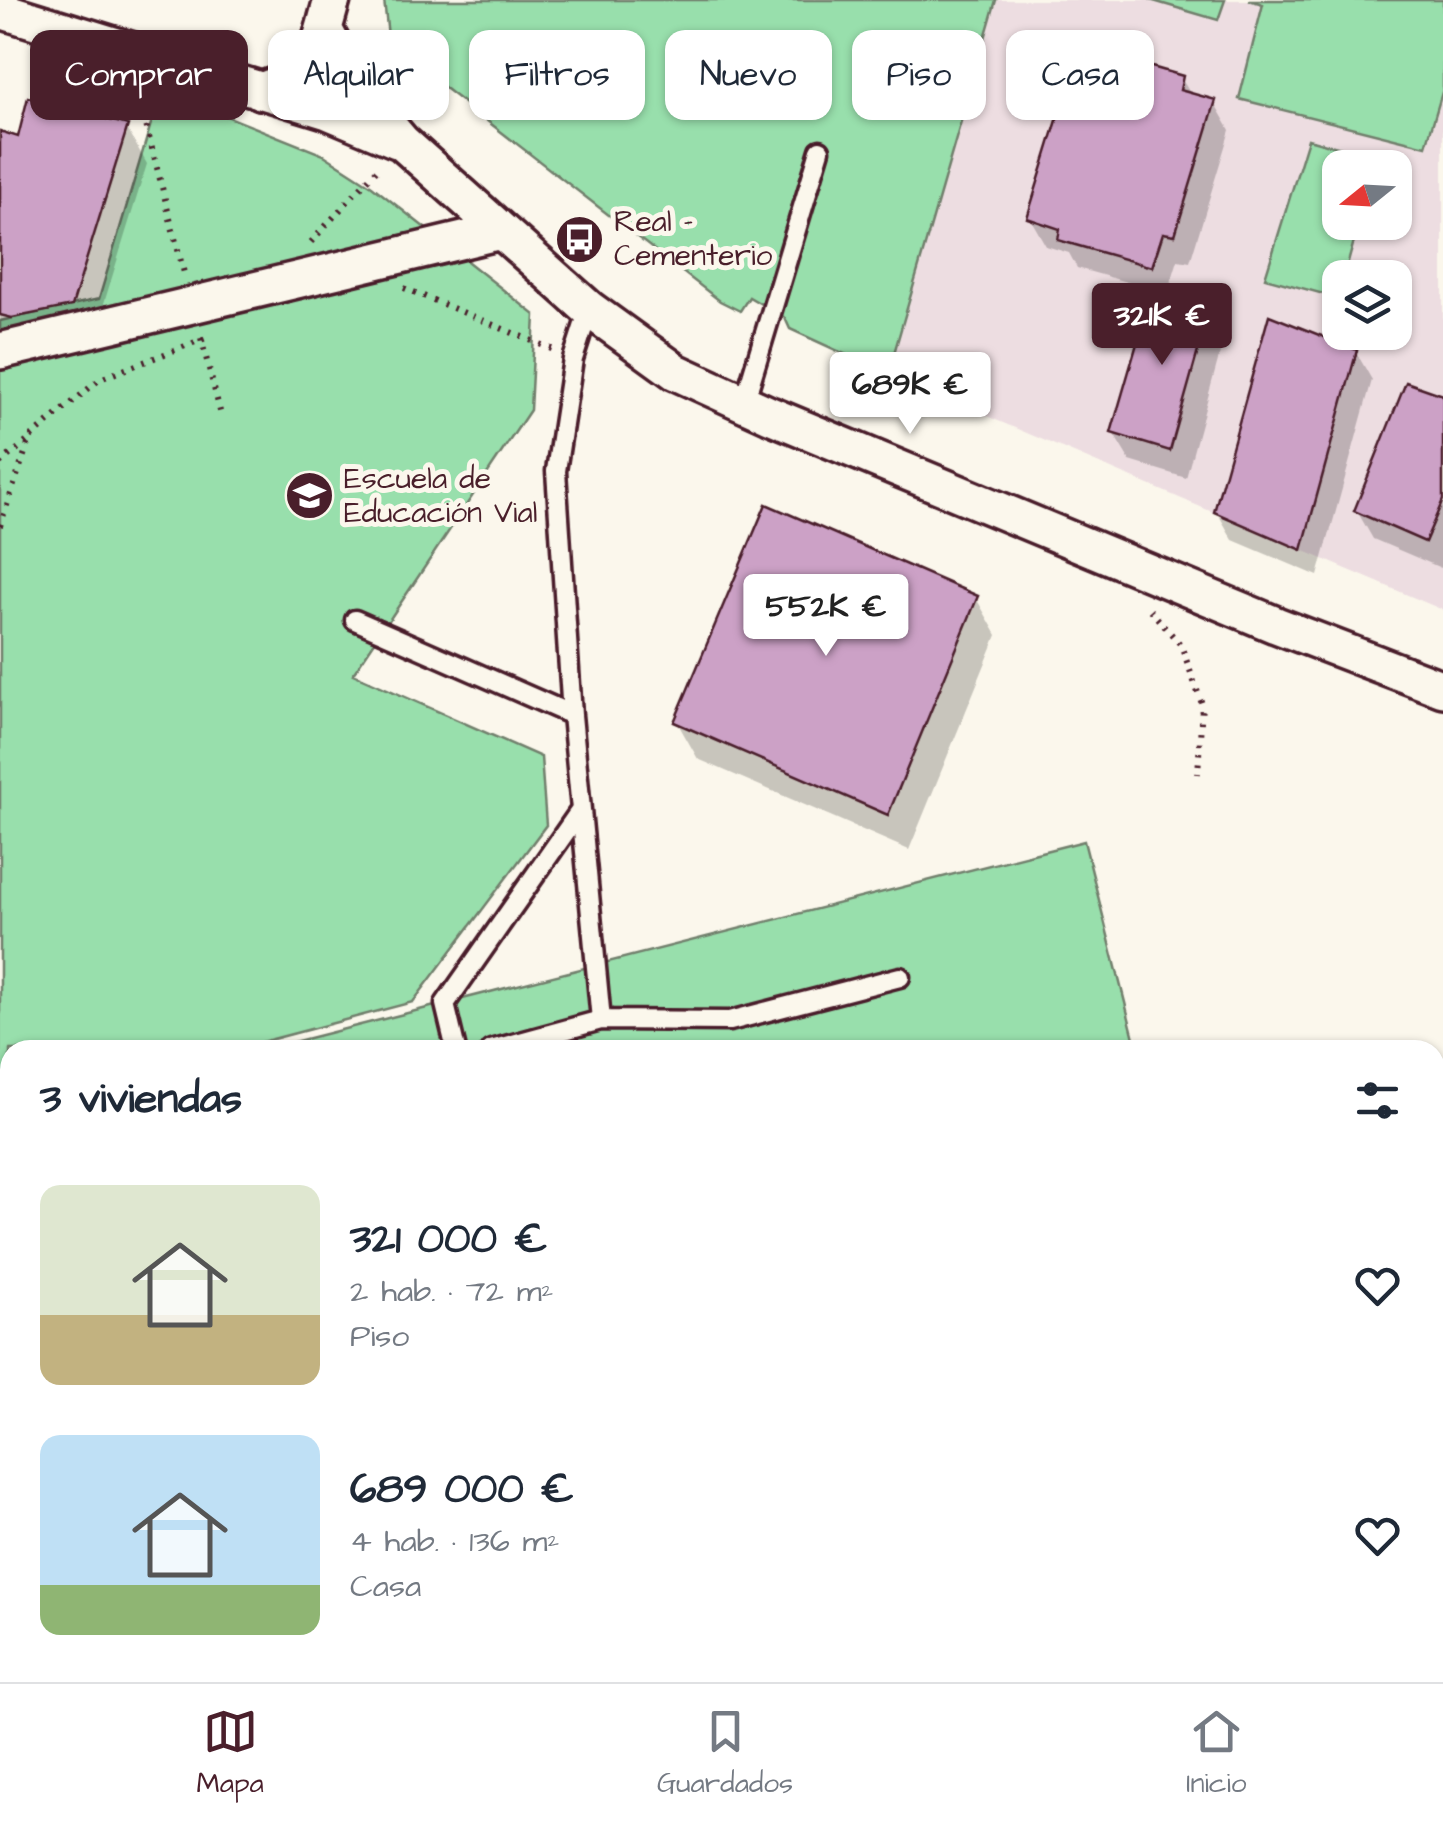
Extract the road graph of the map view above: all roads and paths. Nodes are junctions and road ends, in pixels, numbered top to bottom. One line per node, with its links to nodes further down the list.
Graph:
1 (0, 10): 3 (street)
2 (323, 12): 5 (street); 7 (street)
3 (64, 30)
4 (248, 87): 5 (street)
5 (260, 91): 7 (street)
6 (145, 120): 11 (path)
7 (402, 142): 9 (street)
8 (820, 150): 15 (lane)
9 (501, 231): 10 (street); 12 (street)
10 (352, 266): 11 (street); 14 (path)
11 (192, 305): 13 (street); 16 (path)
12 (589, 309): 14 (lane); 15 (street)
13 (0, 351)
14 (573, 358): 22 (lane)
15 (744, 402): 21 (street)
16 (222, 419)
17 (30, 438): 18 (path)
18 (0, 463)
19 (355, 620): 22 (lane)
20 (1181, 645): 23 (path)
21 (1443, 688)
22 (572, 715): 24 (lane)
23 (1198, 774)
24 (580, 811): 26 (lane); 27 (lane)
25 (900, 977): 26 (lane)
26 (601, 1020): 28 (lane)
27 (454, 1040)
28 (528, 1040)

